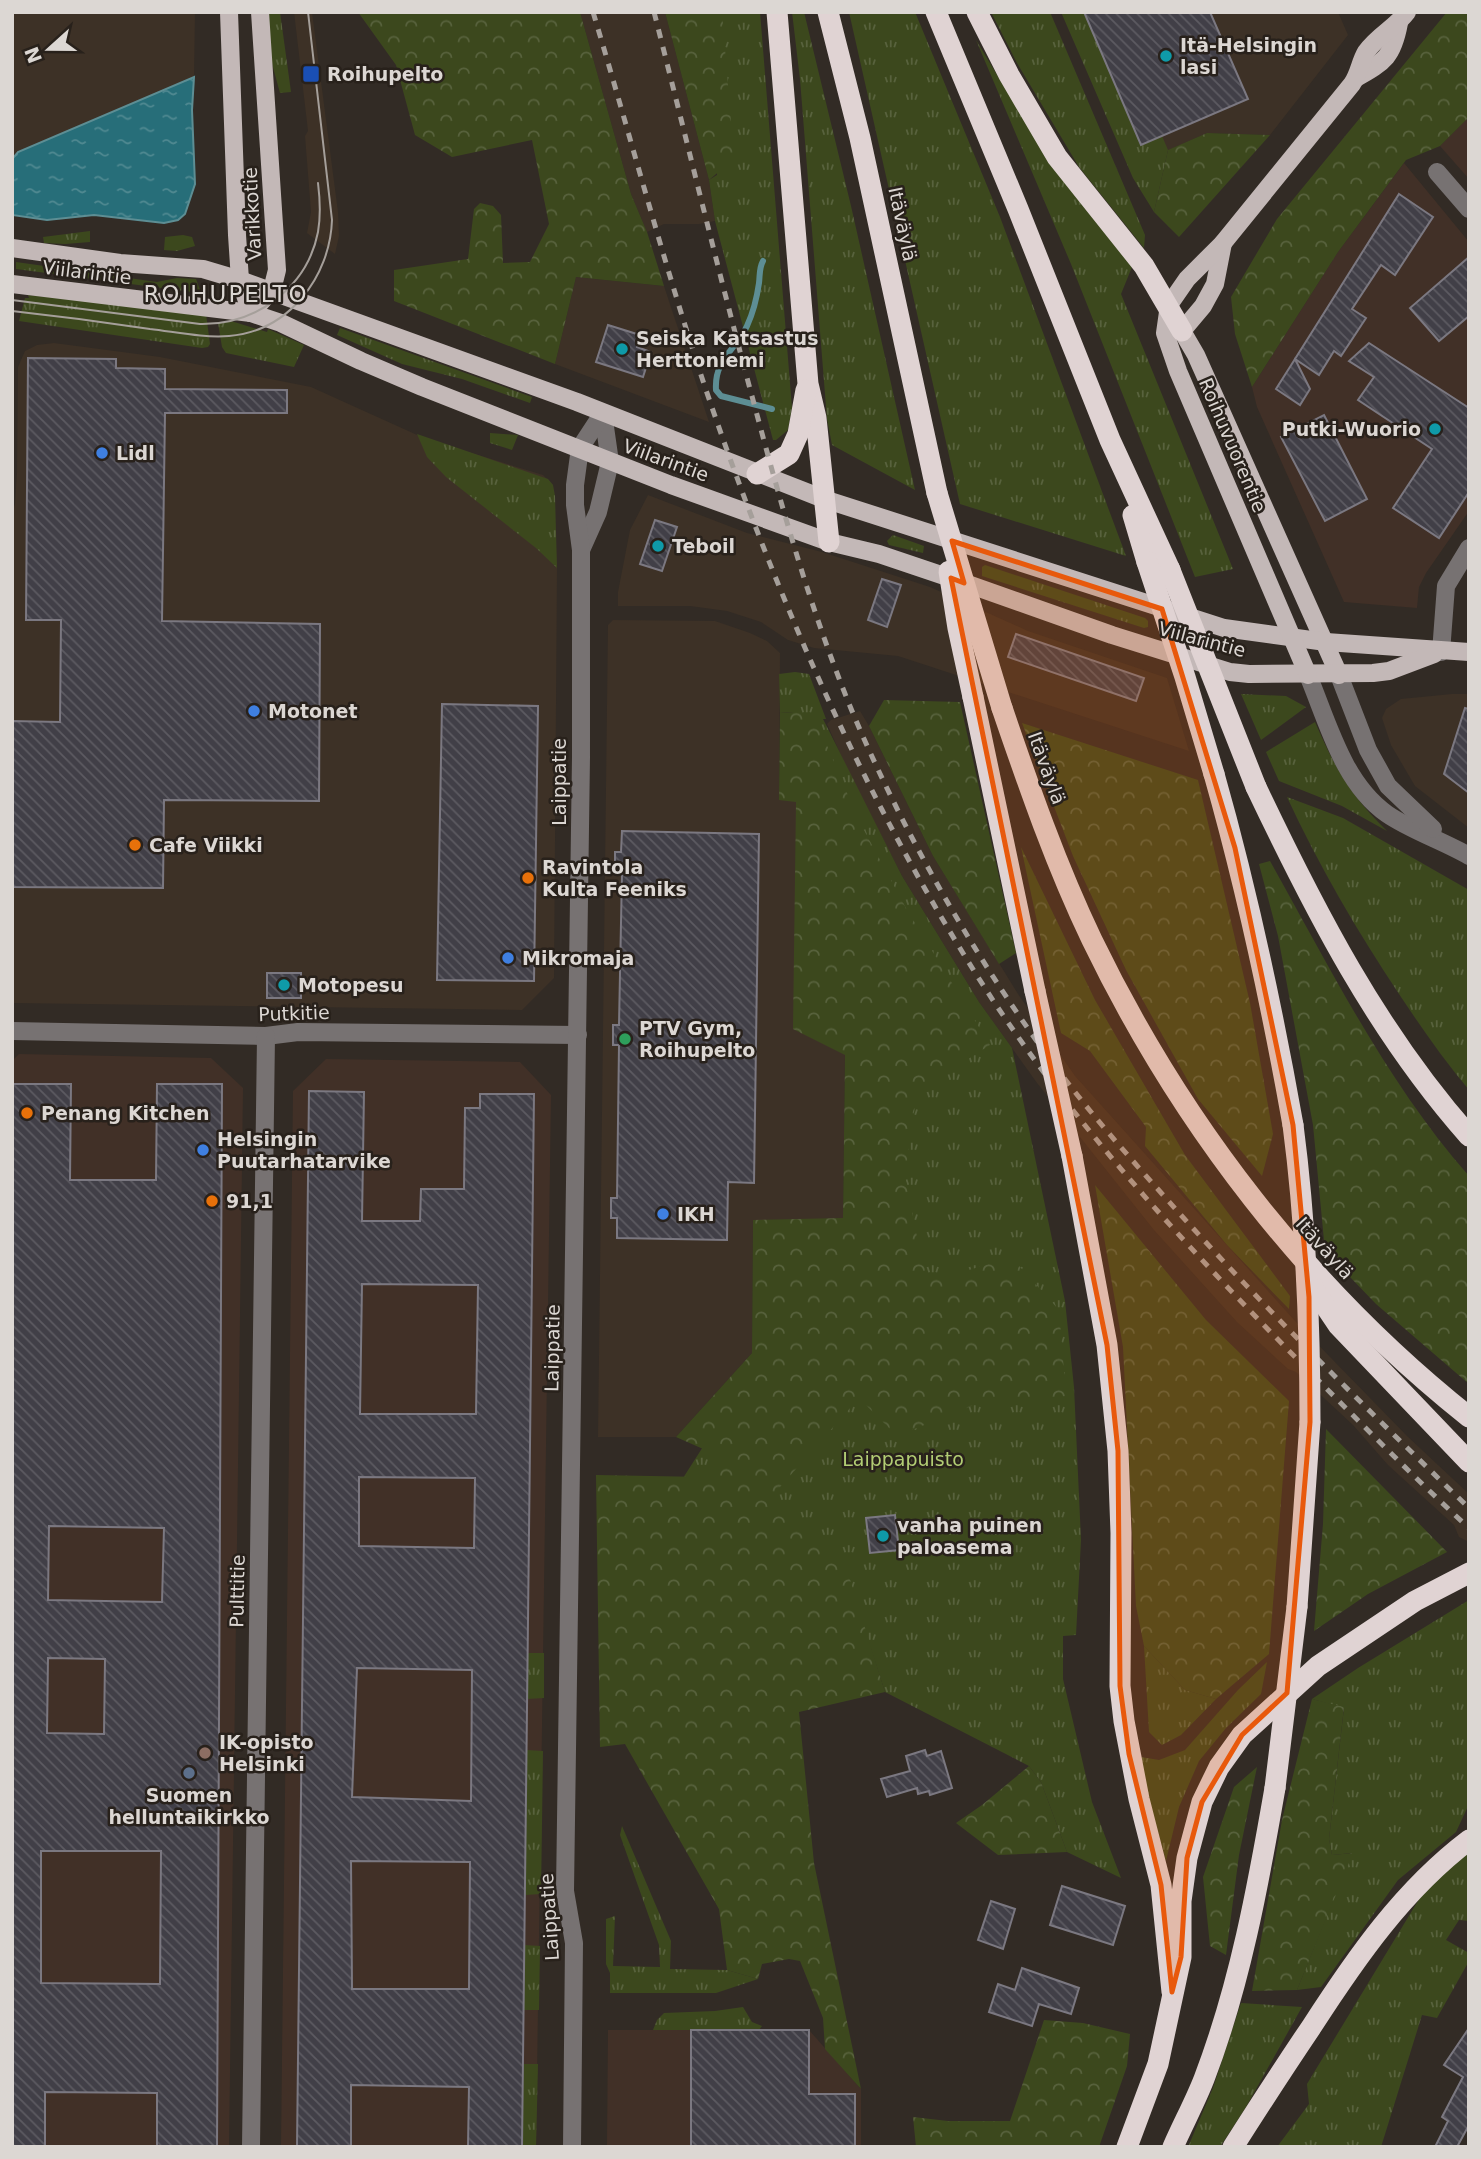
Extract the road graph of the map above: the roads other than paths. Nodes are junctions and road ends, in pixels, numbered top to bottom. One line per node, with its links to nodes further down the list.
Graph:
1 (229, 12): 12 (main road, Varikkotie)
2 (260, 12): 14 (main road, Varikkotie)
3 (777, 12): 18 (highway)
4 (828, 12): 24 (highway, Itäväylä)
5 (936, 12): 20 (highway)
6 (977, 12): 15 (highway)
7 (1403, 18): 10 (main road)
8 (1437, 173): 9 (street)
9 (1469, 209)
10 (1223, 243): 15 (main road); 17 (main road)
11 (12, 248): 12 (main road, Viilarintie)
12 (240, 280): 14 (main road, Viilarintie); 16 (main road, Varikkotie)
13 (12, 284): 16 (main road, Viilarintie)
14 (272, 290): 16 (main road); 19 (main road, Viilarintie)
15 (1169, 305): 17 (highway); 29 (main road, Roihuvuorentie)
16 (251, 313): 21 (main road, Viilarintie)
17 (1182, 331): 30 (main road, Roihuvuorentie)
18 (807, 384): 23 (highway); 25 (highway)
19 (603, 413): 21 (street, Laippatie); 22 (street, Laippatie); 23 (main road, Viilarintie)
20 (1110, 440): 40 (highway, bridge); 52 (highway, bridge)
21 (580, 448): 22 (main road, Viilarintie); 28 (street, Laippatie)
22 (610, 462): 26 (main road, Viilarintie); 28 (street, Laippatie)
23 (757, 474): 25 (main road, Viilarintie)
24 (937, 493): 43 (highway, Itäväylä, bridge); 48 (highway, bridge)
25 (824, 499): 26 (highway); 29 (main road, Viilarintie)
26 (829, 542): 33 (main road, Viilarintie)
27 (1469, 548): 31 (street)
28 (581, 550): 38 (street, Laippatie)
29 (1293, 639): 30 (main road, Viilarintie); 33 (main road, Roihuvuorentie)
30 (1326, 642): 31 (main road, Viilarintie); 34 (main road, Roihuvuorentie)
31 (1441, 652): 32 (main road, Viilarintie); 34 (main road, Viilarintie)
32 (1469, 652)
33 (1308, 675): 34 (main road, Viilarintie); 35 (street)
34 (1339, 675): 35 (street)
35 (1451, 845): 36 (street)
36 (1469, 856)
37 (12, 1031): 39 (street, Putkitie)
38 (578, 1035): 39 (street, Putkitie); 50 (street, Laippatie)
39 (266, 1036): 49 (street, Pulttitie)
40 (1445, 1110): 41 (highway); 42 (highway)
41 (1469, 1128)
42 (1469, 1136)
43 (1259, 1208): 44 (highway, Itäväylä); 45 (highway)
44 (1469, 1417)
45 (1469, 1462)
46 (1469, 1573): 48 (highway)
47 (1469, 1840): 53 (highway)
48 (1172, 1992): 51 (highway)
49 (251, 2147)
50 (572, 2147)
51 (1127, 2147)
52 (1173, 2147)
53 (1233, 2147)

